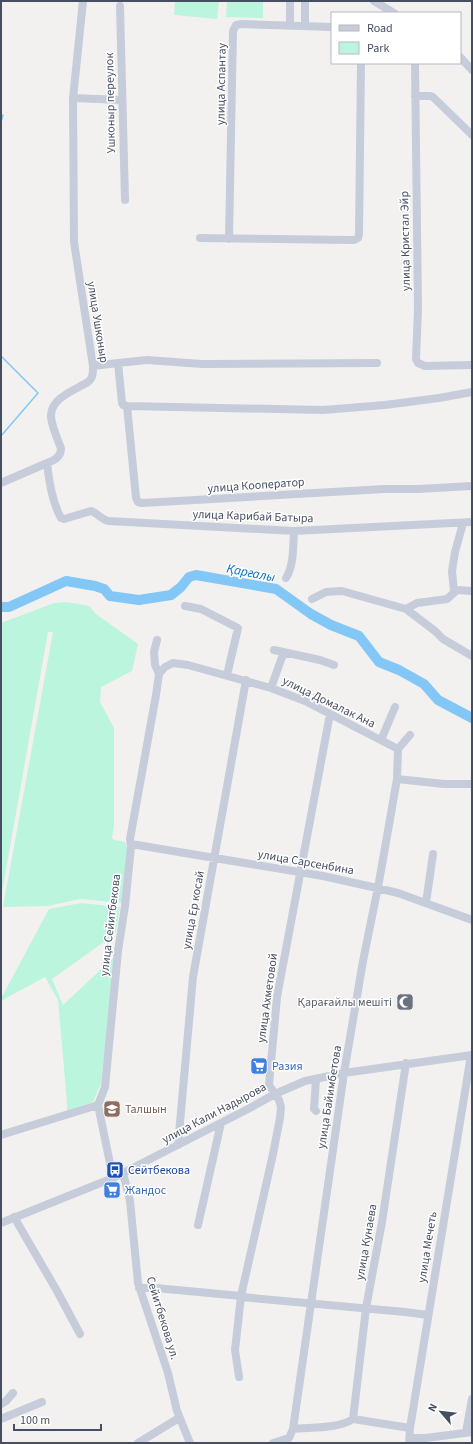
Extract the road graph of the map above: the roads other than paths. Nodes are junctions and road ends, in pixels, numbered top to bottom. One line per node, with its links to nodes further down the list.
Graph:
1 (83, 1): 17 (street, улица Ушконыр)
2 (290, 1): 9 (street)
3 (305, 1): 10 (street)
4 (374, 1): 6 (street)
5 (120, 6): 18 (street, Ушконыр переулок)
6 (382, 6): 7 (street); 8 (street)
7 (387, 12)
8 (392, 12)
9 (290, 26): 10 (street, улица Аспантау); 22 (street, улица Аспантау)
10 (304, 26): 11 (street, улица Аспантау)
11 (331, 27)
12 (461, 58): 15 (street)
13 (361, 64): 22 (street)
14 (415, 64): 16 (street, улица Кристал Эйр)
15 (472, 70)
16 (415, 96): 19 (street); 25 (street, улица Кристал Эйр)
17 (73, 98): 18 (street); 26 (street, улица Ушконыр)
18 (122, 100): 20 (street, Ушконыр переулок)
19 (472, 135)
20 (125, 200)
21 (200, 238): 22 (street)
22 (229, 239)
23 (118, 363): 24 (street); 26 (street); 28 (street, улица Кооператор)
24 (377, 363)
25 (472, 365)
26 (93, 366): 29 (street, улица Ушконыр)
27 (472, 392): 28 (street)
28 (128, 406): 31 (street, улица Кооператор)
29 (47, 463): 30 (street); 33 (street, улица Карибай Батыра)
30 (1, 483)
31 (472, 486)
32 (468, 522): 33 (street, улица Карибай Батыра); 35 (street)
33 (294, 531): 34 (street)
34 (286, 578)
35 (454, 591): 36 (street); 39 (street)
36 (472, 591)
37 (312, 599): 39 (street)
38 (185, 606): 46 (street)
39 (406, 609): 43 (street)
40 (157, 640): 45 (street, улица Сейитбекова)
41 (274, 650): 42 (street)
42 (285, 653): 44 (street); 48 (street)
43 (472, 656)
44 (334, 665)
45 (158, 674): 46 (street, улица Домалак Ана); 56 (street, улица Сейитбекова)
46 (227, 675): 47 (street, улица Домалак Ана)
47 (246, 680): 48 (street, улица Домалак Ана); 58 (street, улица Ер косай)
48 (271, 688): 50 (street, улица Домалак Ана)
49 (395, 707): 52 (street)
50 (330, 714): 52 (street, улица Домалак Ана); 59 (street, улица Ахметовой)
51 (410, 735): 53 (street)
52 (381, 740): 53 (street, улица Домалак Ана)
53 (398, 749): 54 (street)
54 (397, 775): 55 (street); 60 (street, улица Байимбетова)
55 (472, 784)
56 (131, 844): 58 (street, улица Сарсенбина); 68 (street, улица Сейитбекова)
57 (433, 854): 61 (street)
58 (215, 857): 59 (street, улица Сарсенбина); 72 (street, улица Ер косай)
59 (300, 872): 60 (street, улица Сарсенбина); 67 (street, улица Ахметовой)
60 (377, 888): 61 (street, улица Сарсенбина); 65 (street, улица Байимбетова)
61 (426, 903): 62 (street, улица Сарсенбина)
62 (472, 920)
63 (471, 1055): 64 (street, улица Кали Надырова); 82 (street, улица Мечеть)
64 (406, 1063): 65 (street, улица Кали Надырова); 81 (street, улица Кунаева)
65 (344, 1073): 66 (street, улица Кали Надырова); 80 (street, улица Байимбетова)
66 (316, 1079): 67 (street, улица Кали Надырова); 69 (street)
67 (275, 1094): 70 (street, улица Кали Надырова); 79 (street, улица Ахметовой)
68 (98, 1105): 71 (street); 74 (street)
69 (316, 1111)
70 (221, 1123): 72 (street, улица Кали Надырова); 77 (street)
71 (1, 1135)
72 (178, 1145): 73 (street, улица Кали Надырова)
73 (123, 1173): 74 (street, улица Кали Надырова); 78 (street, Сейитбекова ул.)
74 (113, 1178): 75 (street, улица Кали Надырова)
75 (14, 1217): 76 (street, улица Кали Надырова); 83 (street)
76 (1, 1223)
77 (198, 1225)
78 (139, 1288): 79 (street); 89 (street, Сейитбекова ул.)
79 (241, 1296): 80 (street); 84 (street, улица Ахметовой)
80 (311, 1303): 81 (street); 93 (street, улица Байимбетова)
81 (366, 1308): 82 (street); 91 (street, улица Кунаева)
82 (428, 1315): 92 (street, улица Мечеть)
83 (80, 1334)
84 (239, 1377)
85 (13, 1393): 88 (street)
86 (472, 1399): 94 (street)
87 (42, 1402): 90 (street)
88 (1, 1404)
89 (179, 1418): 96 (street); 97 (street, Сейитбекова ул.)
90 (1, 1419)
91 (351, 1421): 92 (street); 93 (street)
92 (410, 1428): 95 (street, улица Мечеть)
93 (293, 1429): 98 (street)
94 (469, 1432): 95 (street)
95 (409, 1440)
96 (138, 1443)
97 (190, 1443)
98 (273, 1443)

